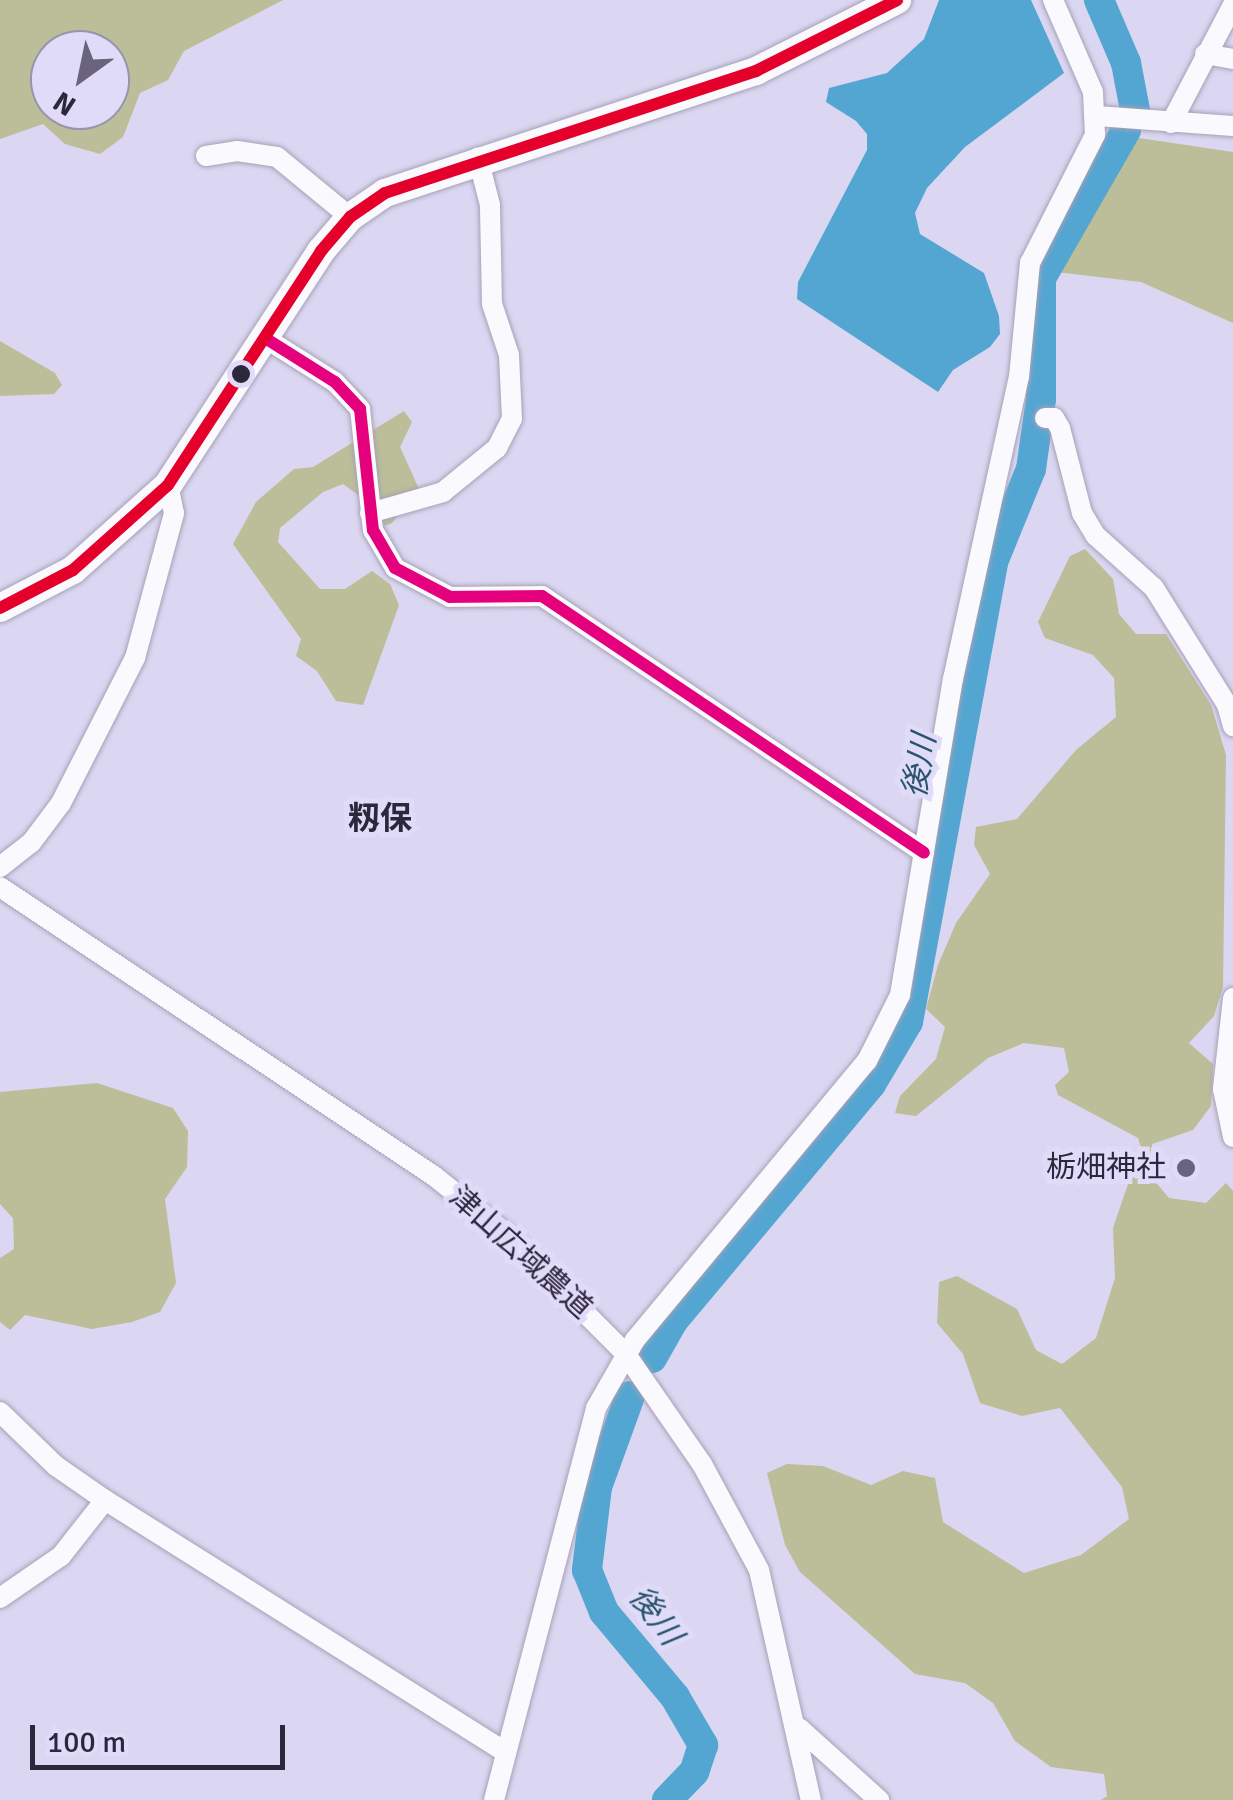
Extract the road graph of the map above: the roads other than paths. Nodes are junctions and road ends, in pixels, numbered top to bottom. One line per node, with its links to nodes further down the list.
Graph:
1 (897, 0): 10 (main road)
2 (1053, 0): 6 (street)
3 (1233, 5): 4 (street)
4 (1205, 54): 5 (street); 7 (street)
5 (1233, 59)
6 (1097, 116): 7 (street); 18 (street)
7 (1170, 124): 8 (street)
8 (1233, 126)
9 (206, 156): 11 (street)
10 (478, 158): 11 (main road); 15 (street)
11 (350, 217): 12 (main road)
12 (266, 338): 14 (main road); 15 (street)
13 (1045, 418): 17 (street)
14 (168, 486): 16 (main road); 19 (street)
15 (370, 512): 18 (street)
16 (0, 608)
17 (1233, 726)
18 (924, 853): 23 (street)
19 (0, 866)
20 (0, 887): 23 (street, 津山広域農道)
21 (1233, 998): 22 (street)
22 (1233, 1136)
23 (626, 1353): 27 (street, 津山広域農道); 28 (street)
24 (0, 1412): 25 (street)
25 (105, 1500): 26 (street); 28 (street)
26 (0, 1598)
27 (799, 1728): 30 (street, 津山広域農道); 31 (street)
28 (506, 1752): 29 (street)
29 (494, 1800)
30 (811, 1800)
31 (879, 1800)

